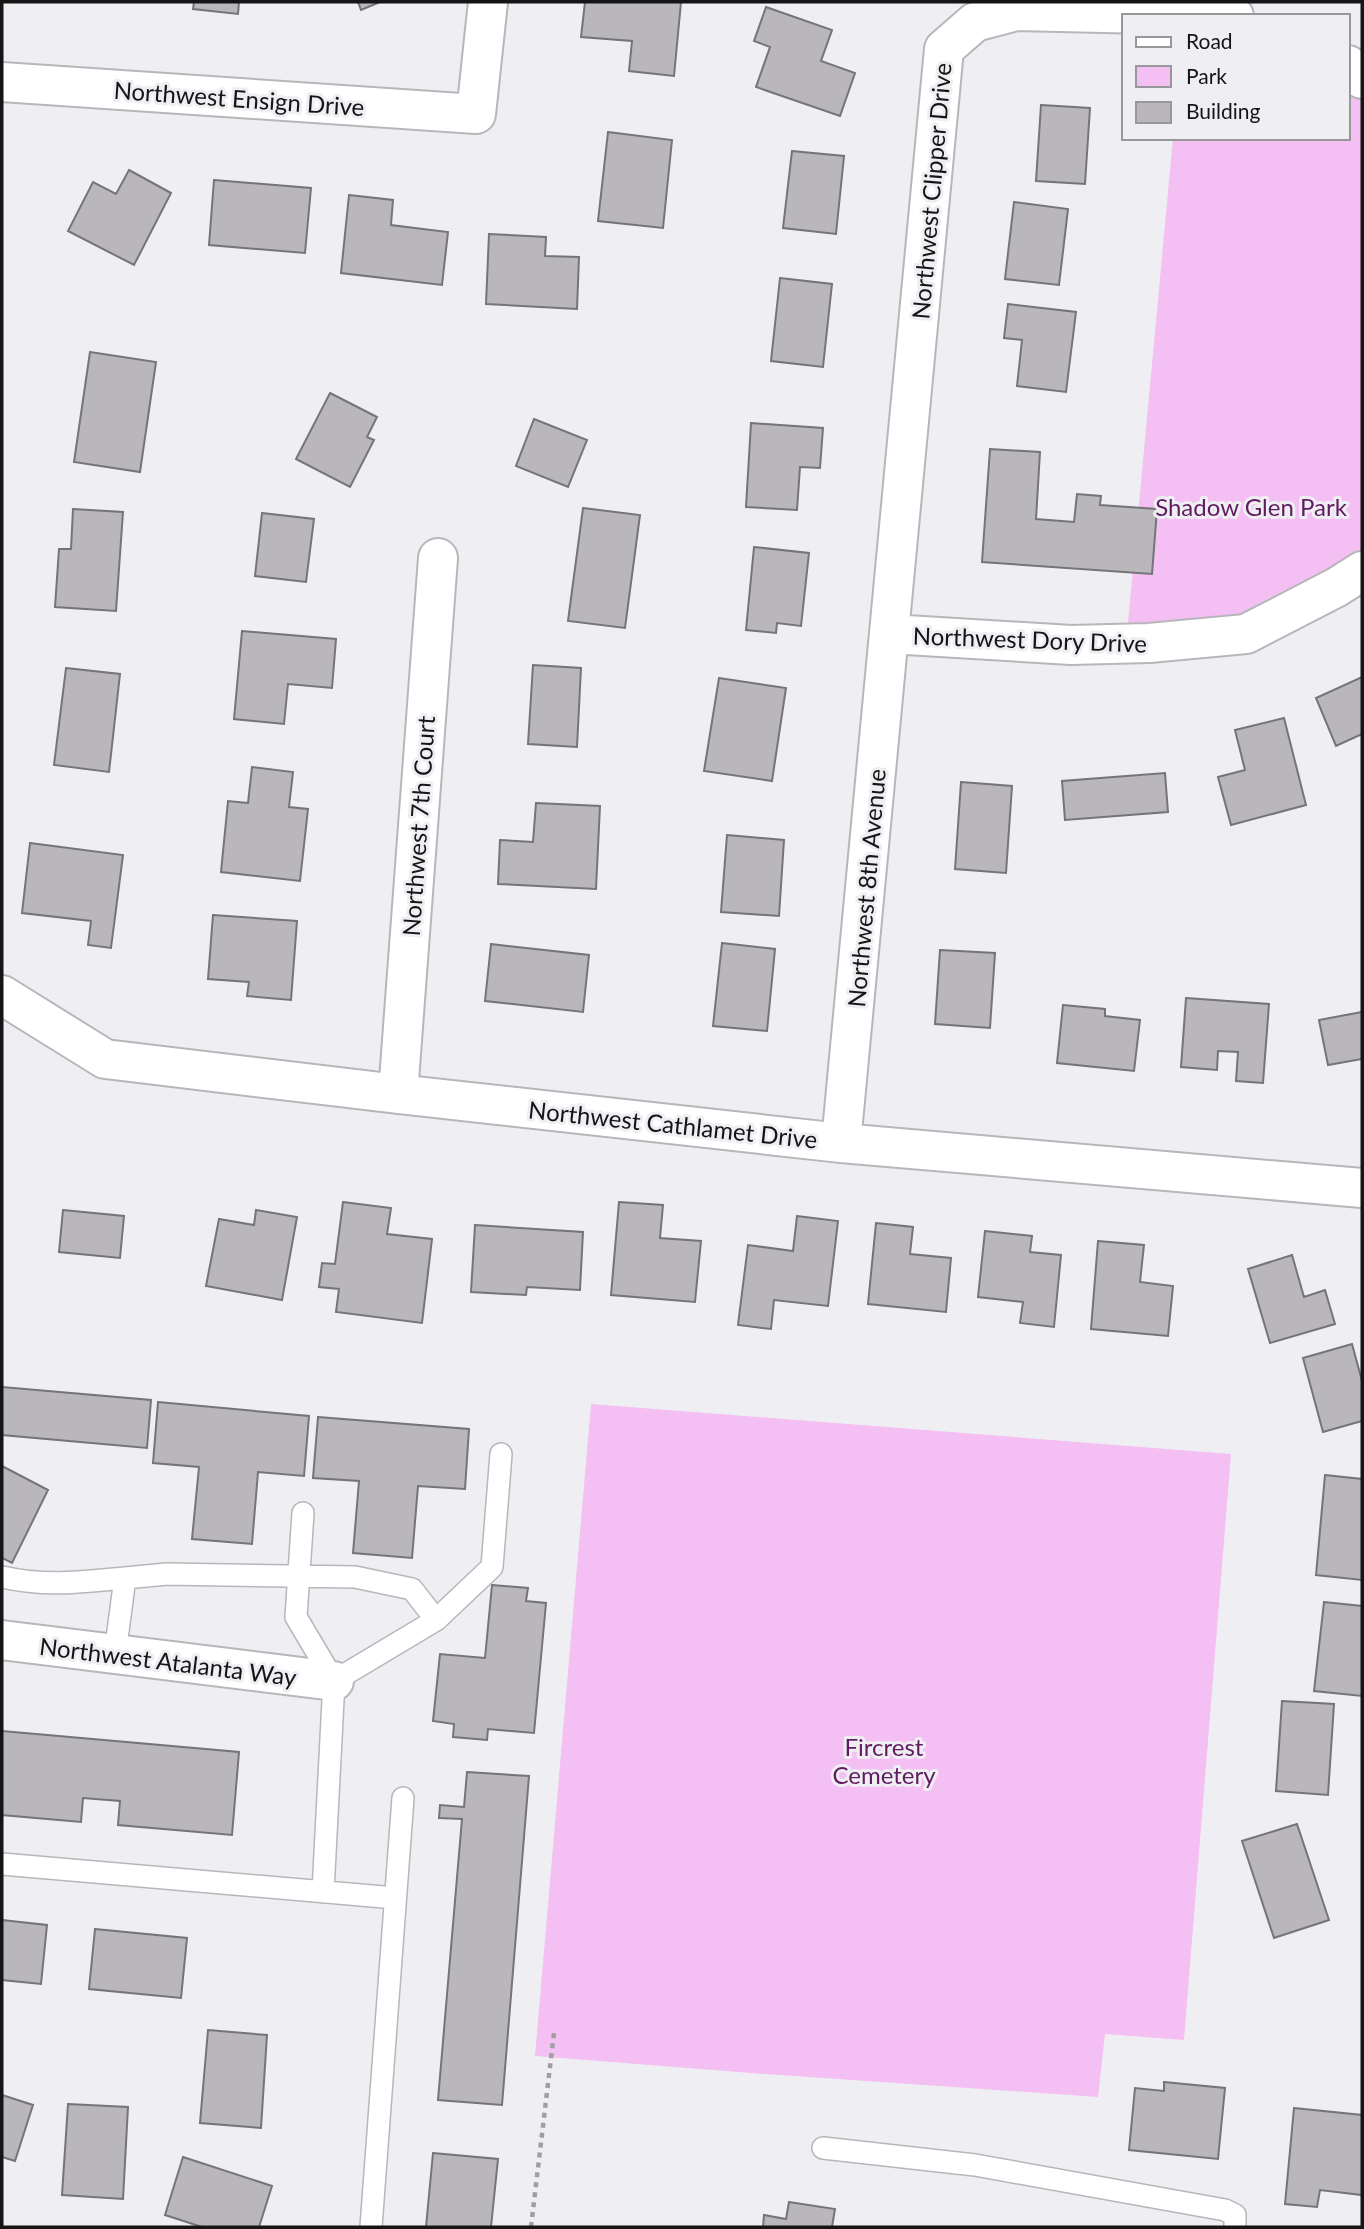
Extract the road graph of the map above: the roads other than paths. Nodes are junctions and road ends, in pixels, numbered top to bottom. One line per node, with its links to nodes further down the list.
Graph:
1 (488, 2): 3 (street, Northwest Ensign Drive)
2 (1147, 14): 7 (street, Northwest Clipper Drive)
3 (2, 82): 4 (street)
4 (2, 90)
5 (438, 558): 9 (street, Northwest 7th Court)
6 (1362, 571): 7 (street, Northwest Dory Drive)
7 (890, 634): 10 (street, Northwest 8th Avenue)
8 (2, 995): 9 (street, Northwest Cathlamet Drive)
9 (398, 1094): 10 (street, Northwest Cathlamet Drive)
10 (841, 1143): 11 (street, Northwest Cathlamet Drive)
11 (1362, 1188)
12 (501, 1454): 17 (lane)
13 (303, 1513): 14 (lane)
14 (298, 1576): 16 (lane); 17 (lane); 20 (lane)
15 (2, 1577): 16 (lane)
16 (125, 1578): 19 (lane)
17 (436, 1620): 20 (lane)
18 (2, 1640): 19 (street, Northwest Atalanta Way)
19 (115, 1654): 20 (street, Northwest Atalanta Way)
20 (334, 1681): 23 (lane)
21 (403, 1798): 24 (lane)
22 (2, 1864): 23 (lane)
23 (323, 1892): 24 (lane)
24 (395, 1898): 26 (lane)
25 (823, 2148): 27 (lane)
26 (371, 2227)
27 (1235, 2227)

